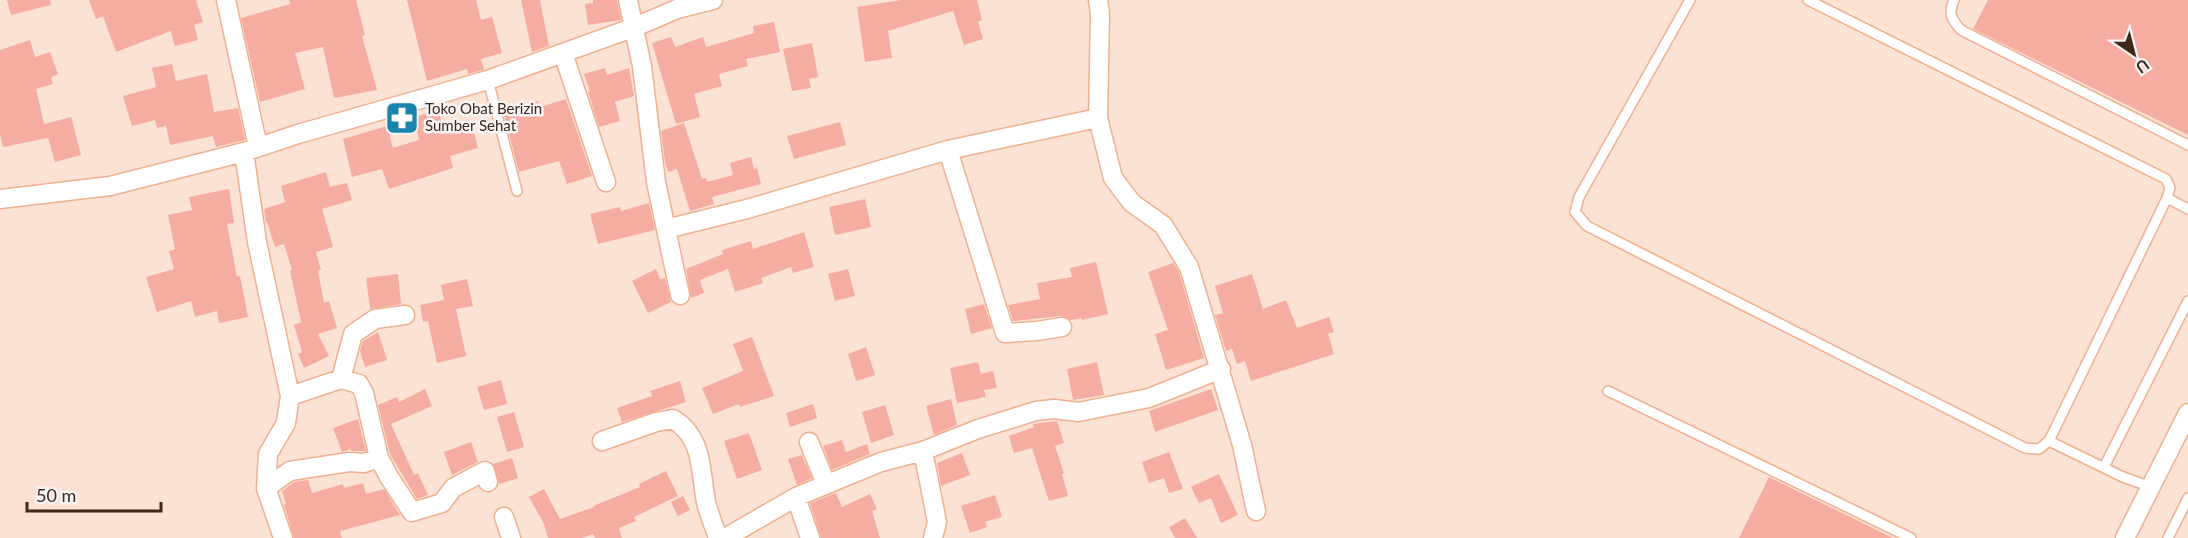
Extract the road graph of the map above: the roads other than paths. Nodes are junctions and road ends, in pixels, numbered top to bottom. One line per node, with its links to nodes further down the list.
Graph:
1 (226, 0): 13 (street)
2 (628, 0): 8 (street)
3 (713, 0): 8 (street)
4 (1098, 0): 11 (street)
5 (1690, 0): 31 (lane)
6 (1808, 0): 17 (lane)
7 (1954, 0): 12 (lane)
8 (635, 27): 9 (street); 20 (street)
9 (563, 53): 10 (street); 15 (street)
10 (488, 80): 13 (street); 16 (lane)
11 (1098, 118): 14 (street); 25 (street)
12 (2188, 145)
13 (251, 149): 18 (street); 28 (street)
14 (948, 150): 20 (street); 24 (street)
15 (606, 182)
16 (517, 191)
17 (2167, 198): 19 (lane); 31 (lane)
18 (0, 199)
19 (2188, 209)
20 (666, 229): 21 (street)
21 (680, 295)
22 (2188, 300): 35 (lane)
23 (405, 315): 26 (street)
24 (1062, 327)
25 (1221, 369): 33 (street); 42 (street)
26 (341, 379): 28 (street); 34 (street)
27 (1608, 391): 50 (lane)
28 (290, 396): 39 (street)
29 (2188, 413): 38 (street)
30 (602, 441): 46 (street)
31 (2049, 441): 35 (lane)
32 (809, 442): 37 (street)
33 (922, 451): 37 (street); 49 (street)
34 (379, 458): 36 (street); 39 (street)
35 (2104, 467): 38 (lane)
36 (488, 482)
37 (826, 484): 40 (street)
38 (2151, 487): 51 (street)
39 (266, 488): 44 (street)
40 (796, 497): 47 (street); 48 (street)
41 (2188, 498): 52 (lane)
42 (1256, 511)
43 (504, 517): 45 (street)
44 (283, 538)
45 (511, 538)
46 (718, 538)
47 (725, 538)
48 (810, 538)
49 (933, 538)
50 (1911, 538)
51 (2125, 538)
52 (2168, 538)

